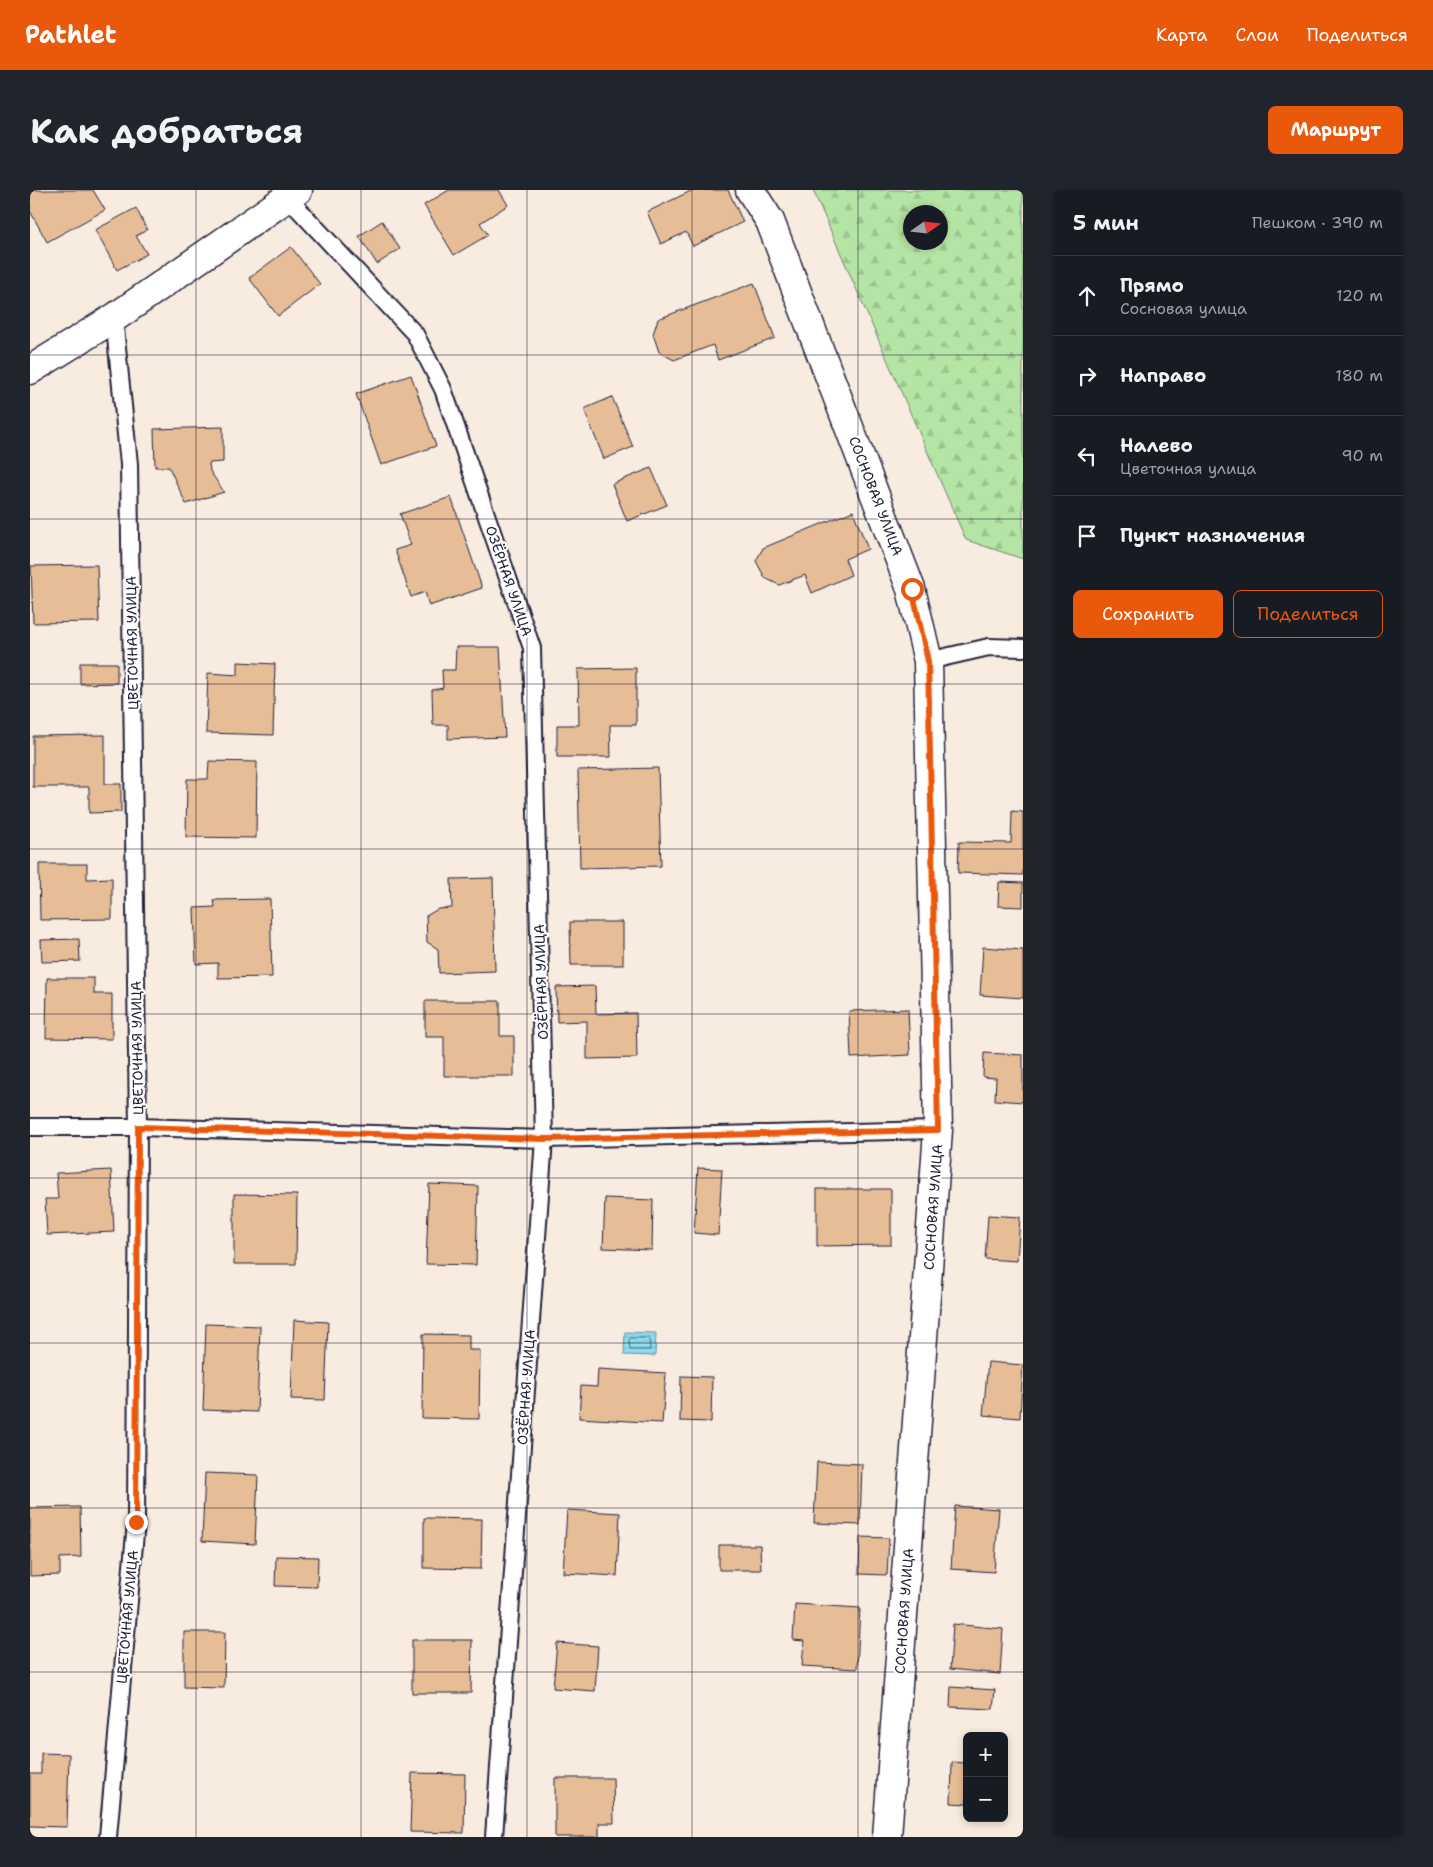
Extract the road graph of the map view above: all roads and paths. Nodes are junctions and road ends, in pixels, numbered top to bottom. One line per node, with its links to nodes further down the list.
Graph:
1 (750, 190): 6 (street, СОСНОВАЯ УЛИЦА)
2 (293, 194): 3 (street); 10 (lane, ОЗЁРНАЯ УЛИЦА)
3 (114, 318): 4 (street); 8 (lane, ЦВЕТОЧНАЯ УЛИЦА)
4 (30, 370)
5 (1023, 648): 6 (lane)
6 (928, 661): 9 (street, СОСНОВАЯ УЛИЦА)
7 (30, 1127): 8 (lane)
8 (138, 1127): 10 (lane); 11 (lane, ЦВЕТОЧНАЯ УЛИЦА)
9 (938, 1130): 10 (lane); 13 (street, СОСНОВАЯ УЛИЦА)
10 (544, 1139): 12 (lane, ОЗЁРНАЯ УЛИЦА)
11 (108, 1837)
12 (494, 1837)
13 (887, 1837)

